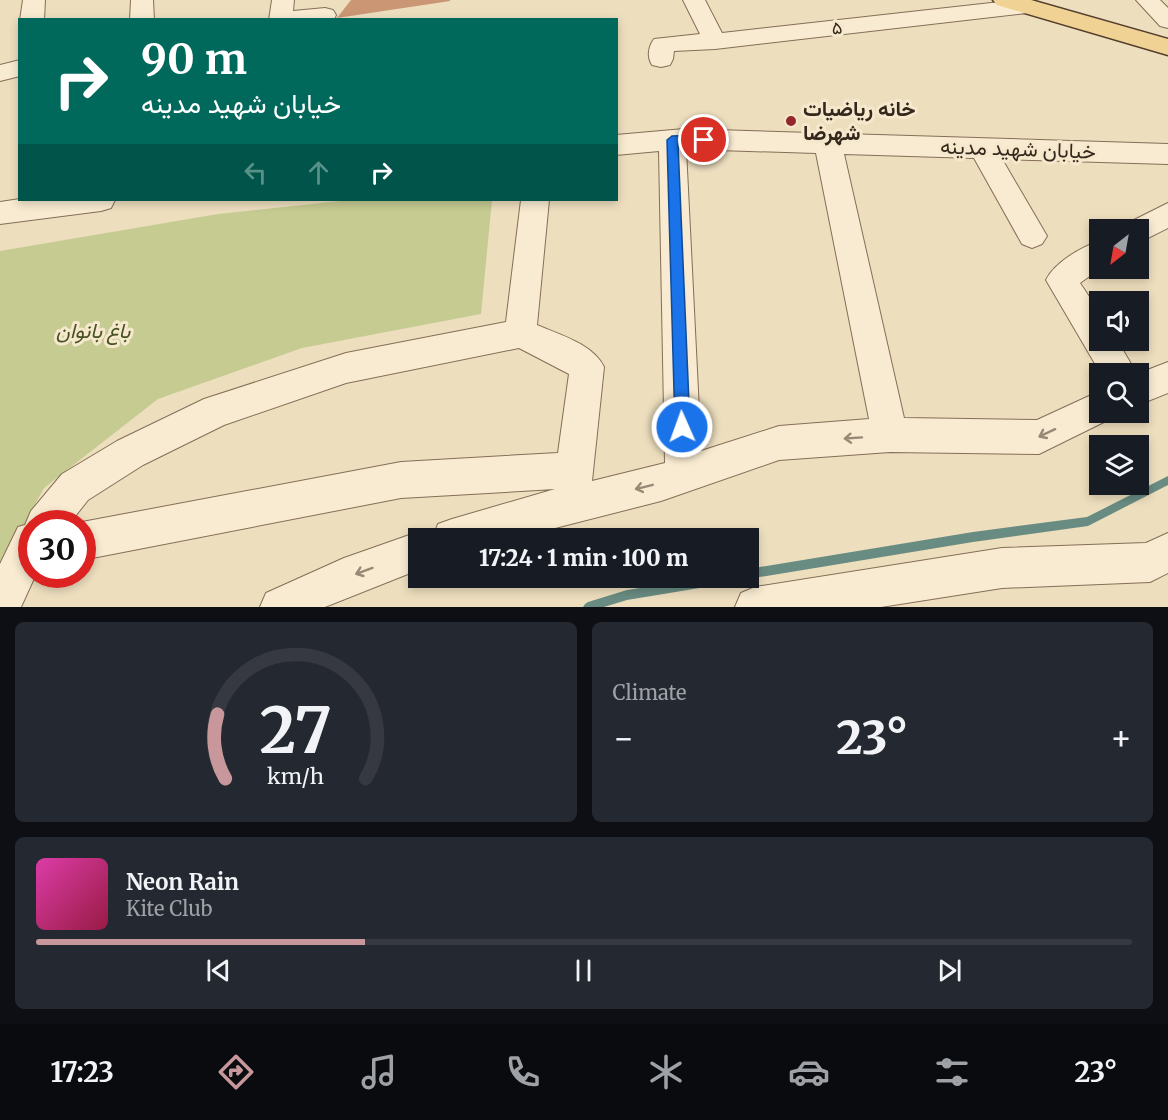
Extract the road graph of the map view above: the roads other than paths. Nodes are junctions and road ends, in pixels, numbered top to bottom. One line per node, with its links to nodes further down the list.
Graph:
1 (34, 0): 9 (street)
2 (142, 0): 10 (street)
3 (283, 0): 11 (street)
4 (694, 0): 15 (street)
5 (1062, 0): 14 (main road)
6 (1147, 0): 13 (street)
7 (1016, 3): 15 (street, ۵); 16 (main road)
8 (328, 11): 12 (street)
9 (32, 18)
10 (142, 18)
11 (280, 18)
12 (291, 18)
13 (1168, 21)
14 (1168, 31)
15 (715, 41): 17 (street, ۵)
16 (1168, 48)
17 (661, 59)
18 (18, 69): 19 (street)
19 (0, 74)
20 (672, 140): 21 (street, خیابان شهید مدینه); 22 (street, خیابان شهید مدینه); 38 (street)
21 (828, 144): 23 (street, خیابان شهید مدینه); 37 (street)
22 (618, 145)
23 (982, 148): 24 (street, خیابان شهید مدینه); 30 (street)
24 (1168, 154)
25 (89, 201): 27 (street)
26 (535, 201): 32 (street)
27 (0, 213)
28 (1168, 214): 29 (street)
29 (1149, 225)
30 (1032, 236)
31 (1089, 261): 33 (street)
32 (521, 333): 39 (street); 40 (street)
33 (1113, 363)
34 (1168, 377): 35 (street)
35 (1149, 385)
36 (1089, 412): 37 (street, one-way to 37)
37 (890, 435): 38 (street, one-way to 38)
38 (684, 475): 39 (street, one-way to 39)
39 (573, 487): 41 (street); 42 (street)
40 (57, 510)
41 (476, 528)
42 (96, 538)
43 (408, 555): 47 (street, one-way to 47)
44 (1162, 561): 48 (street)
45 (18, 571): 46 (street)
46 (0, 606)
47 (280, 607)
48 (755, 607)

